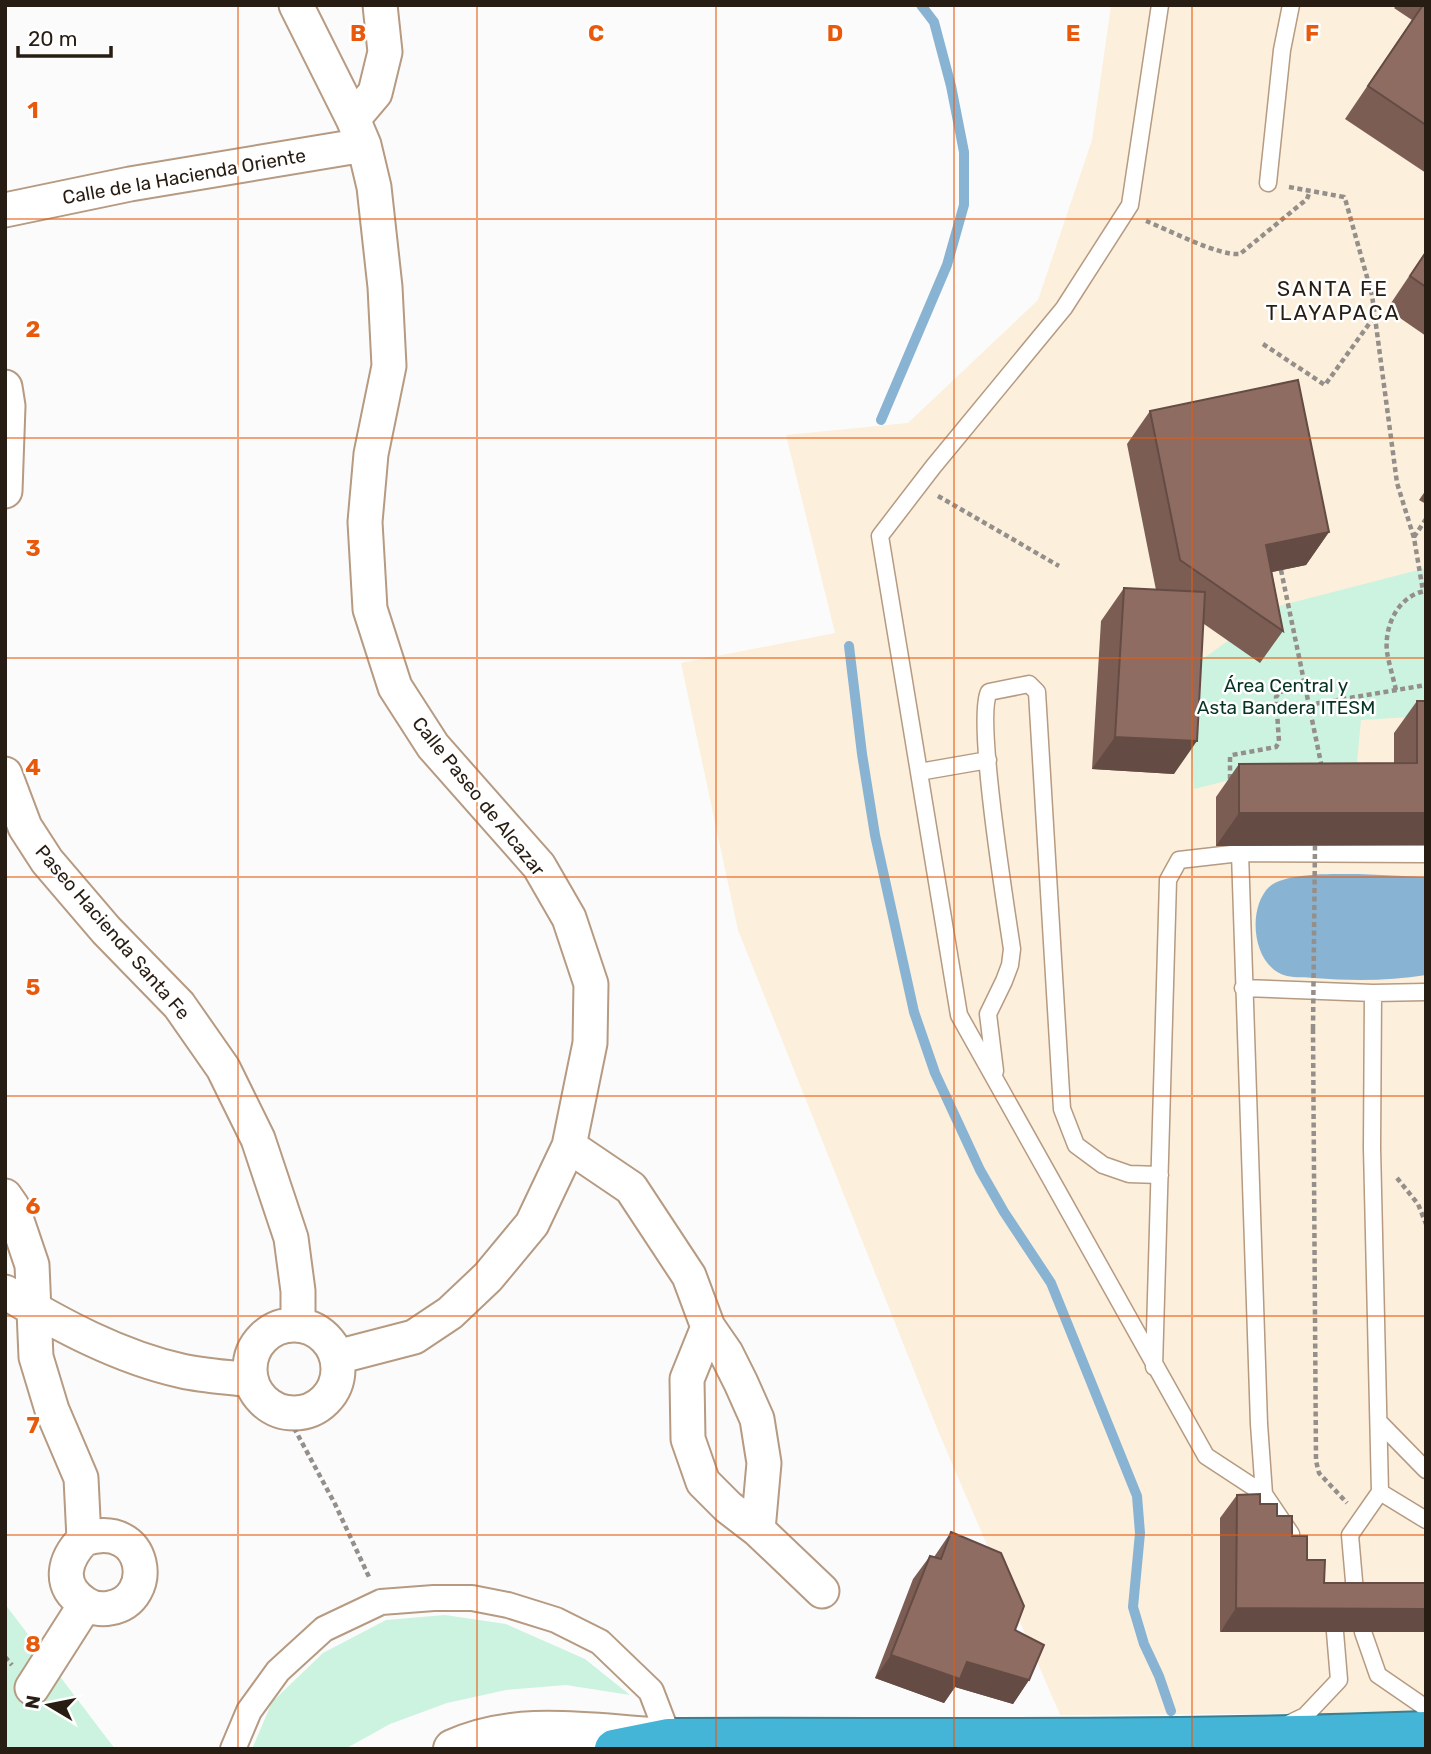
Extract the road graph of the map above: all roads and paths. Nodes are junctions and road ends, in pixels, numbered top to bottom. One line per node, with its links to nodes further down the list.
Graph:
1 (296, 5): 5 (street, Calle Paseo de Alcazar)
2 (380, 5): 5 (street)
3 (1160, 5): 8 (lane)
4 (1291, 5): 6 (lane)
5 (358, 132): 7 (street, Calle de la Hacienda Oriente); 35 (street, Calle Paseo de Alcazar)
6 (1268, 183)
7 (5, 210)
8 (1126, 212): 9 (path); 12 (lane)
9 (1374, 316): 10 (path); 15 (path)
10 (1263, 344)
11 (5, 387): 13 (street)
12 (919, 485): 16 (path); 25 (lane)
13 (5, 491)
14 (1426, 519): 15 (path)
15 (1414, 538): 18 (path)
16 (1059, 566)
17 (1281, 570): 20 (path)
18 (1424, 591): 21 (path)
19 (1426, 685): 21 (path)
20 (1305, 686): 22 (path); 27 (path)
21 (1396, 690): 22 (path)
22 (1308, 705): 24 (path)
23 (988, 760): 25 (lane); 34 (lane); 37 (lane)
24 (1322, 770)
25 (919, 772): 34 (lane)
26 (5, 774): 41 (street, Paseo Hacienda Santa Fe)
27 (1231, 785)
28 (1315, 834): 51 (path, bridge)
29 (1240, 853): 30 (lane); 31 (lane); 37 (lane)
30 (1426, 854)
31 (1243, 988): 33 (lane); 50 (lane)
32 (1426, 992): 33 (lane)
33 (1373, 993): 36 (lane)
34 (996, 1078): 44 (lane)
35 (569, 1146): 42 (street); 43 (street, Calle Paseo de Alcazar)
36 (1372, 1148): 39 (path); 47 (lane)
37 (1160, 1175): 44 (lane)
38 (5, 1196): 40 (street)
39 (1426, 1224)
40 (19, 1301): 45 (street); 54 (street)
41 (298, 1324): 43 (street); 45 (street)
42 (708, 1326): 53 (street); 53 (street)
43 (337, 1357): 46 (street)
44 (1154, 1368): 50 (lane)
45 (251, 1380): 46 (street)
46 (286, 1413): 57 (path)
47 (1379, 1422): 48 (lane); 49 (lane)
48 (1426, 1470)
49 (1380, 1492): 51 (lane); 52 (lane)
50 (1265, 1494): 55 (lane)
51 (1361, 1519): 59 (lane)
52 (1426, 1520)
53 (758, 1530): 56 (street)
54 (84, 1539): 58 (street); 58 (street)
55 (1301, 1549)
56 (822, 1591)
57 (381, 1602): 66 (street); 67 (street)
58 (85, 1605): 62 (street)
59 (1357, 1606)
60 (1335, 1632): 65 (lane)
61 (1363, 1632): 63 (lane)
62 (32, 1688)
63 (1426, 1707)
64 (1426, 1731): 65 (highway)
65 (1261, 1737): 66 (highway)
66 (669, 1738): 68 (main road); 69 (highway)
67 (233, 1749)
68 (453, 1749)
69 (614, 1749)

